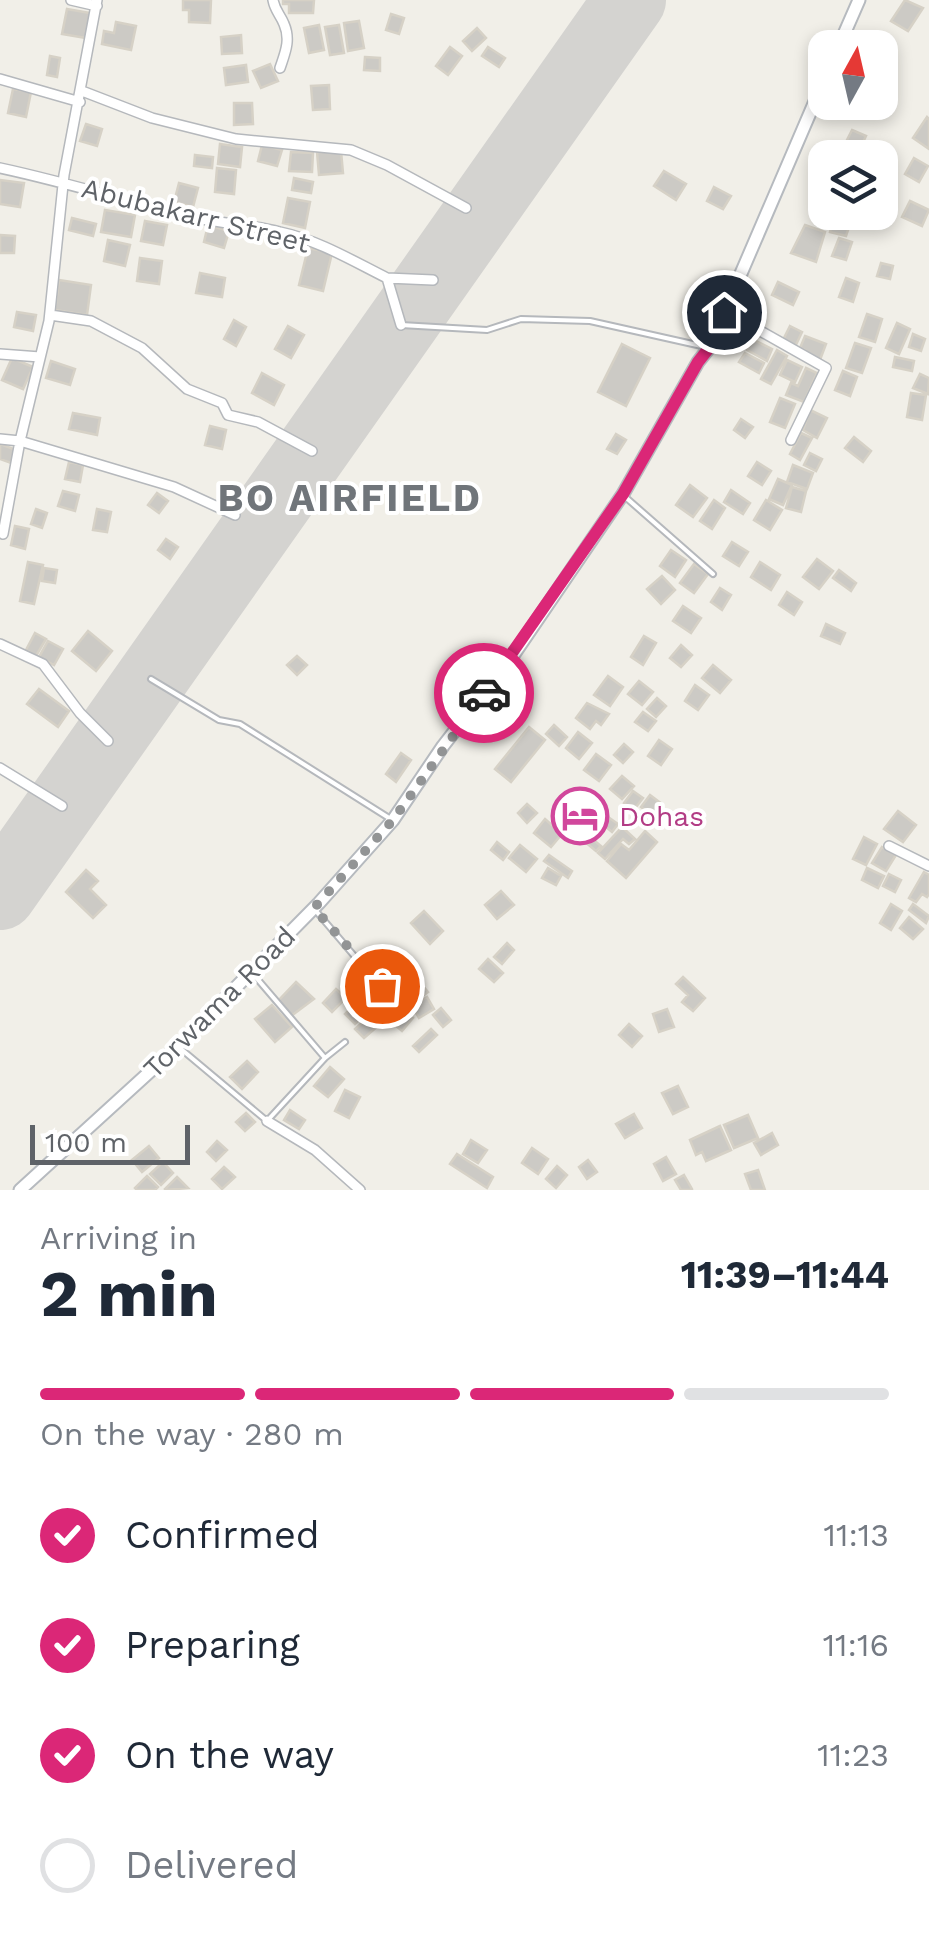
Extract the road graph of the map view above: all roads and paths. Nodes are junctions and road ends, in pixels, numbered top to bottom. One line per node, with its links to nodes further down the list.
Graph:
1 (71, 0): 4 (street)
2 (273, 0): 6 (street)
3 (859, 0): 5 (main road)
4 (97, 3): 8 (street)
5 (846, 30)
6 (280, 68)
7 (0, 80): 8 (street)
8 (81, 97): 11 (street); 12 (street)
9 (808, 117): 15 (main road, Torwama Road)
10 (0, 168): 11 (street, Abubakarr Street)
11 (65, 182): 13 (street, Abubakarr Street); 16 (street)
12 (466, 208)
13 (387, 278): 14 (street); 17 (street)
14 (432, 280)
15 (724, 312): 18 (main road, Torwama Road); 22 (street)
16 (50, 314): 20 (street); 24 (street)
17 (400, 325): 18 (lane)
18 (709, 348): 25 (main road, Torwama Road)
19 (0, 354): 20 (street)
20 (40, 357): 23 (street)
21 (0, 439): 23 (street)
22 (791, 440)
23 (20, 441): 26 (street); 27 (street)
24 (312, 451)
25 (623, 494): 28 (lane); 34 (main road, Torwama Road)
26 (235, 516)
27 (3, 534)
28 (714, 574)
29 (0, 644): 31 (street)
30 (151, 680): 34 (lane)
31 (108, 741)
32 (0, 768): 33 (street)
33 (62, 806)
34 (393, 820): 37 (main road, Torwama Road)
35 (889, 846): 36 (street)
36 (929, 866)
37 (314, 908): 38 (main road, Torwama Road); 39 (lane)
38 (251, 971): 41 (main road, Torwama Road); 42 (lane)
39 (403, 1007)
40 (345, 1042): 42 (lane)
41 (178, 1046): 43 (lane); 44 (main road, Torwama Road)
42 (325, 1058): 43 (lane)
43 (268, 1121): 45 (street)
44 (20, 1190)
45 (360, 1190)

